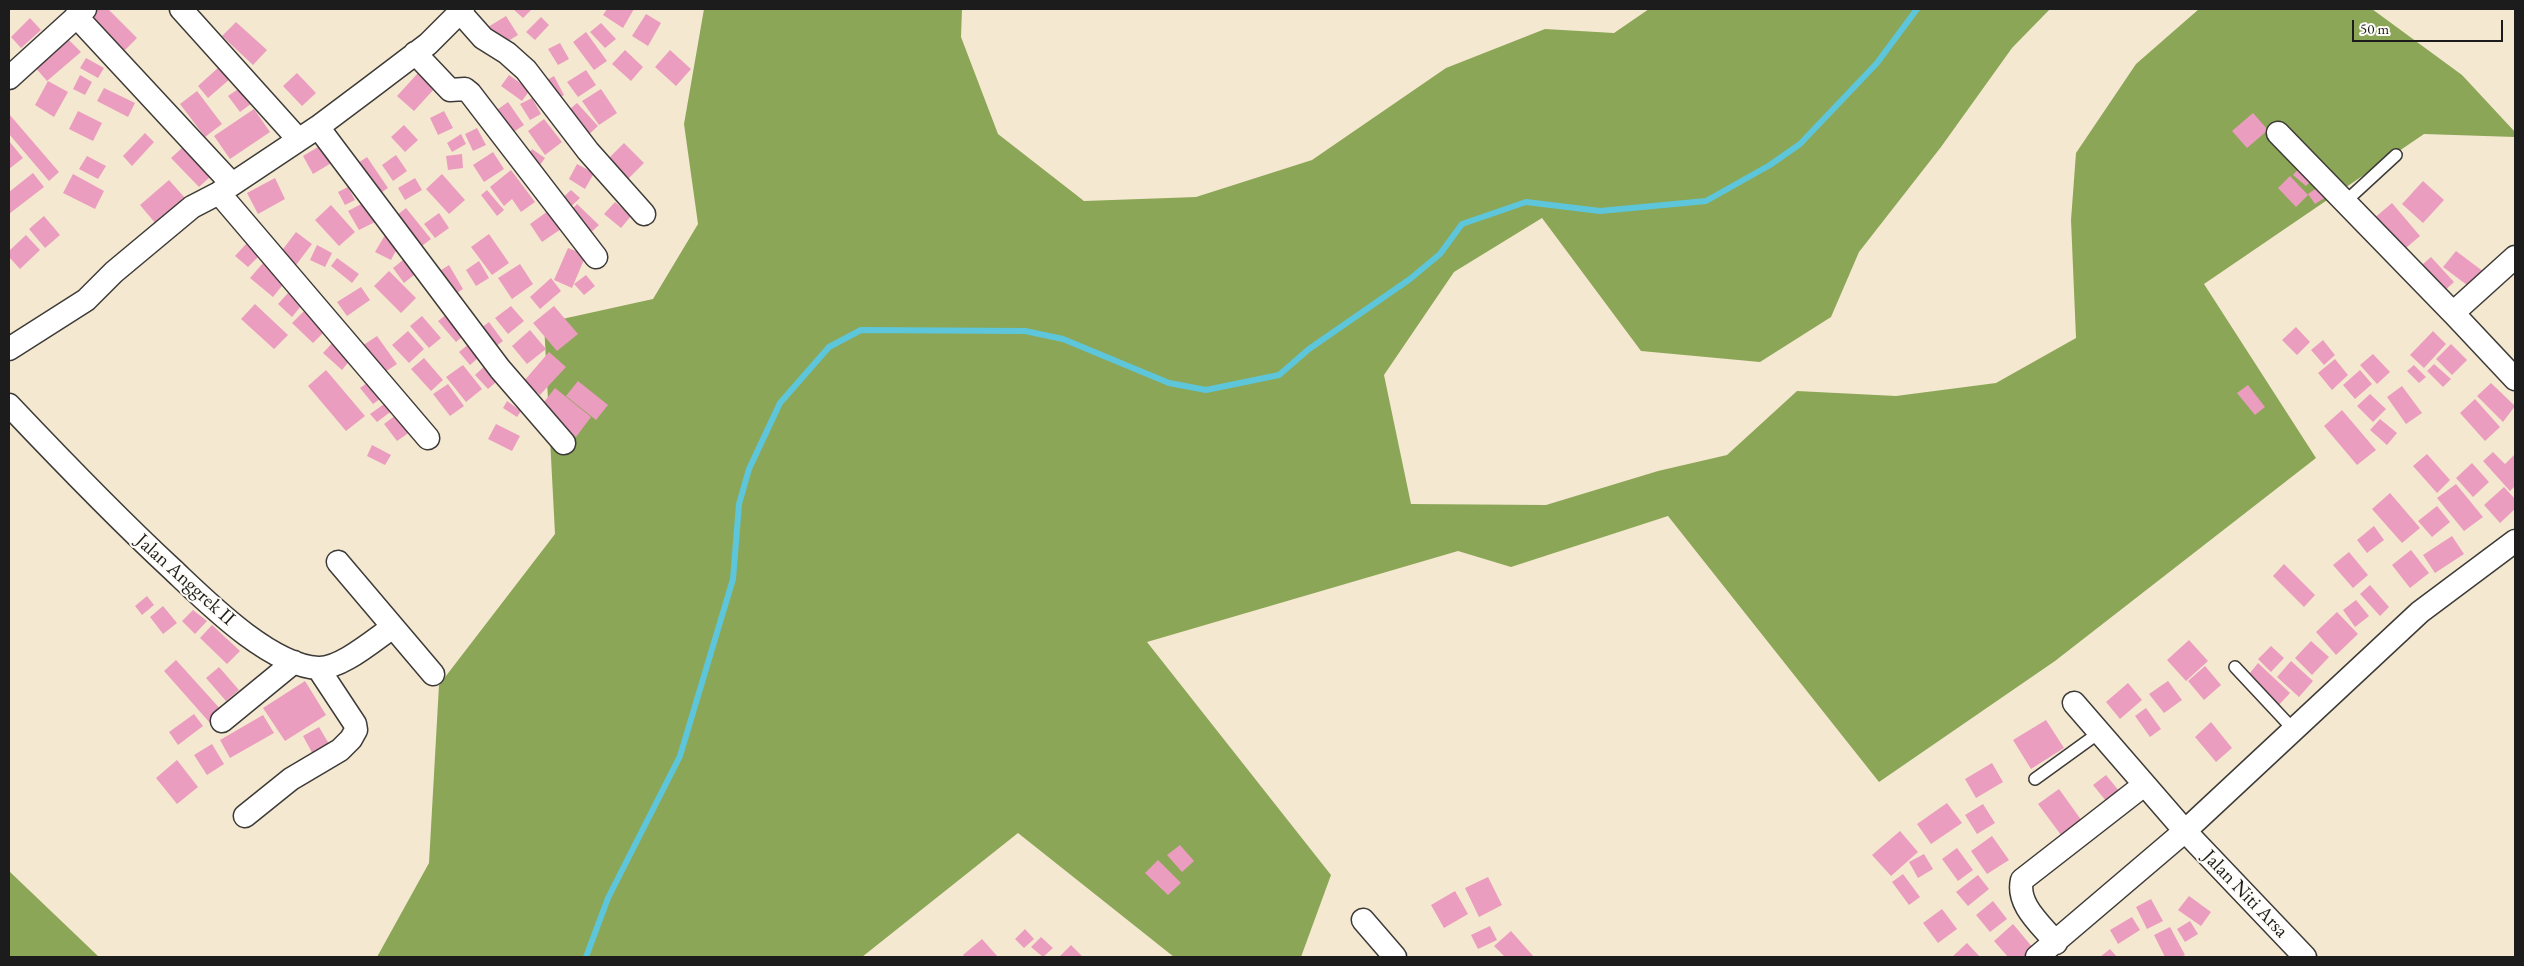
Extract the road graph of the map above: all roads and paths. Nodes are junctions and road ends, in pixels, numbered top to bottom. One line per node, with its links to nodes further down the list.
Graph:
1 (181, 9): 8 (street)
2 (461, 10): 4 (street); 12 (street)
3 (80, 12): 5 (street); 10 (street)
4 (415, 54): 6 (street); 13 (street)
5 (9, 78)
6 (318, 127): 8 (street); 20 (street)
7 (2278, 133): 11 (street)
8 (298, 139): 10 (street)
9 (2396, 155): 11 (lane)
10 (225, 189): 16 (street); 19 (street)
11 (2346, 201): 15 (street)
12 (644, 214)
13 (596, 257)
14 (2515, 257): 15 (street)
15 (2453, 313): 17 (street)
16 (9, 350)
17 (2515, 379)
18 (9, 405): 24 (street, Jalan Anggrek II)
19 (428, 438)
20 (564, 443)
21 (2515, 541): 30 (street)
22 (338, 562): 23 (street)
23 (393, 626): 26 (street); 27 (street)
24 (294, 662): 26 (street, Jalan Anggrek II); 29 (street)
25 (2234, 666): 30 (lane)
26 (318, 668): 34 (street)
27 (433, 674)
28 (2074, 703): 31 (street, Jalan Niti Arsa)
29 (222, 721)
30 (2293, 729): 35 (street)
31 (2100, 732): 32 (lane); 33 (street, Jalan Niti Arsa)
32 (2035, 779)
33 (2144, 785): 35 (street, Jalan Niti Arsa); 37 (street)
34 (244, 816)
35 (2185, 831): 37 (street); 39 (street, Jalan Niti Arsa)
36 (1363, 920): 38 (street)
37 (2046, 952)
38 (1395, 957)
39 (2305, 957)

